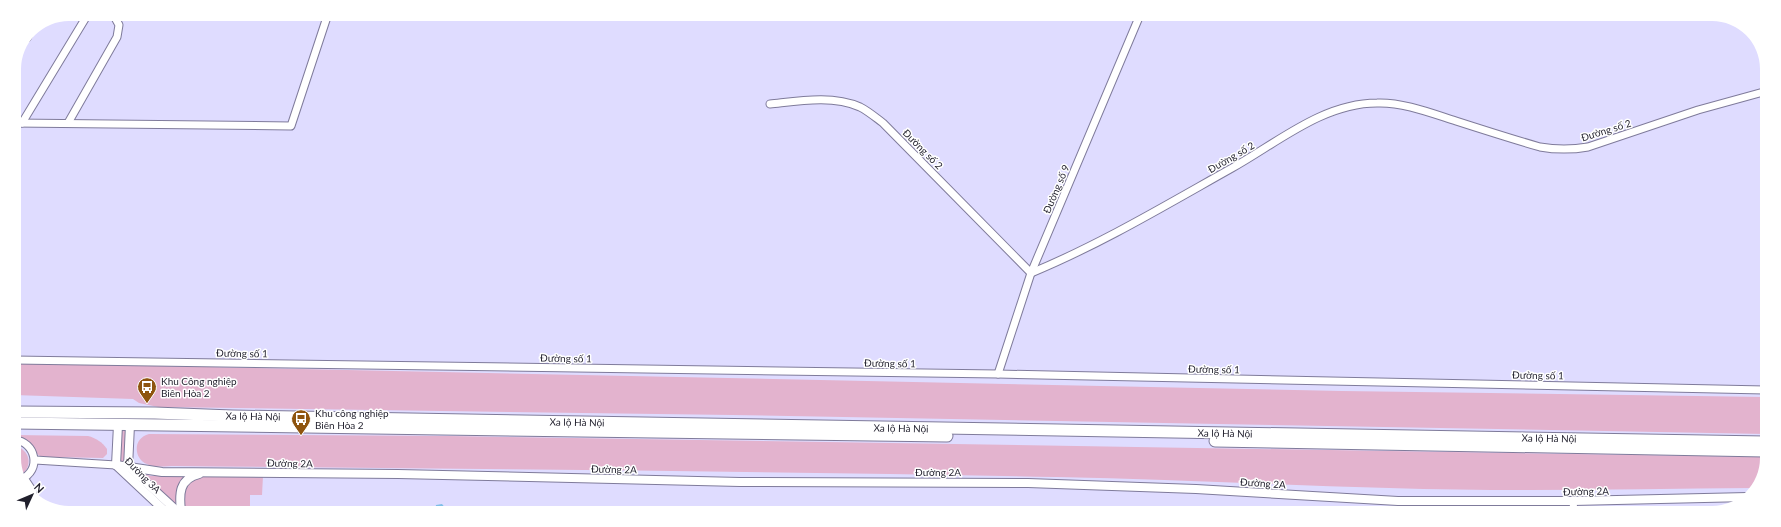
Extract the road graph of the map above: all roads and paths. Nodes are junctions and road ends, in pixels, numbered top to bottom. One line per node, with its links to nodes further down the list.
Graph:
1 (84, 21): 7 (street)
2 (117, 21): 8 (street)
3 (326, 21): 8 (street)
4 (1137, 21): 9 (street, Đường số 9)
5 (1760, 93): 9 (street, Đường số 2)
6 (770, 104): 9 (street, Đường số 2)
7 (22, 123): 8 (street)
8 (68, 123)
9 (1031, 273): 11 (street, Đường số 9)
10 (21, 360): 11 (street, Đường số 1)
11 (998, 374): 12 (street, Đường số 1)
12 (1760, 390)
13 (21, 406): 14 (highway, Xa lộ Hà Nội)
14 (37, 411): 15 (highway, Xa lộ Hà Nội); 22 (highway, Xa lộ Hà Nội)
15 (21, 412)
16 (21, 423): 17 (highway)
17 (38, 423): 18 (highway); 20 (highway)
18 (118, 425): 19 (highway, Xa lộ Hà Nội); 25 (street, Đường 3A)
19 (130, 425): 23 (highway, Xa lộ Hà Nội); 26 (street, Đường 3A)
20 (21, 426)
21 (21, 442): 24 (street)
22 (1760, 442)
23 (1760, 451)
24 (34, 460): 25 (street); 28 (street)
25 (116, 465): 26 (street, Đường 2A); 31 (street, Đường 3A)
26 (128, 467): 27 (street, Đường 2A); 32 (street, Đường 3A)
27 (206, 472): 30 (street, Đường 2A); 33 (street)
28 (25, 477)
29 (1740, 497): 30 (street, Đường 2A)
30 (1573, 501): 34 (street)
31 (160, 506)
32 (171, 506)
33 (180, 506)
34 (1573, 506)

